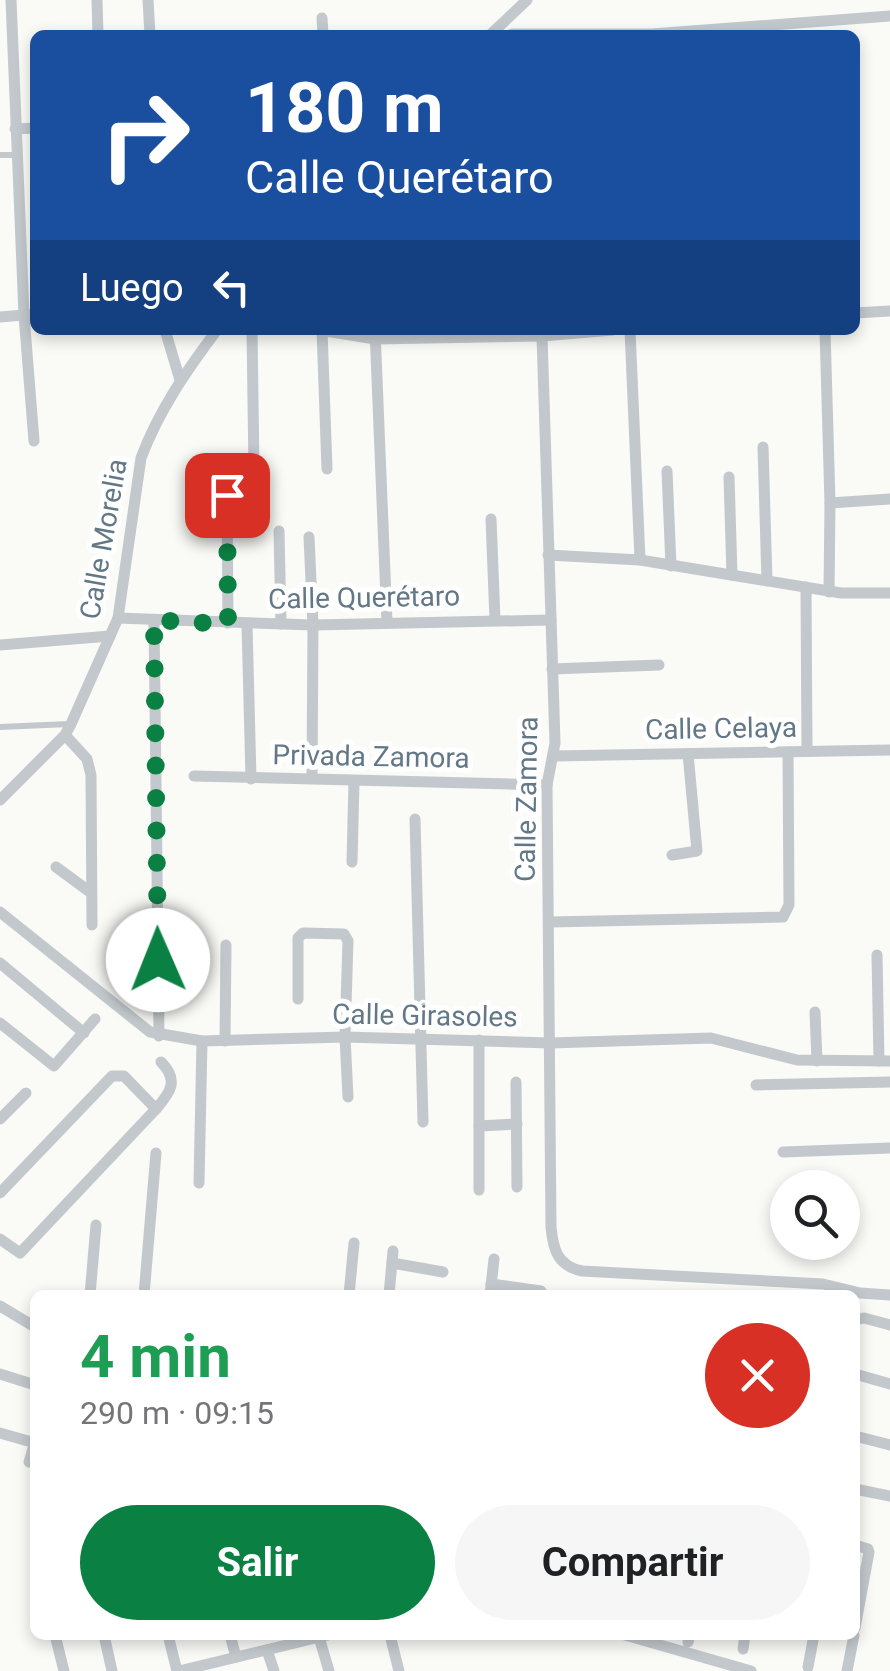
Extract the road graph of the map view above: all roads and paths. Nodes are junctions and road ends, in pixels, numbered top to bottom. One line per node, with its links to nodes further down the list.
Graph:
1 (11, 0): 16 (street)
2 (96, 0): 9 (street)
3 (148, 0): 10 (street)
4 (527, 0): 7 (street)
5 (890, 16): 8 (street)
6 (322, 18): 11 (street)
7 (509, 19): 12 (street); 13 (street)
8 (814, 28): 14 (street)
9 (98, 30)
10 (150, 30)
11 (323, 30)
12 (496, 30)
13 (511, 30)
14 (765, 30)
15 (30, 128): 16 (street)
16 (15, 129): 18 (street)
17 (0, 155): 18 (lane)
18 (16, 155): 21 (street)
19 (890, 311): 20 (street)
20 (860, 313)
21 (30, 315): 22 (street)
22 (0, 317)
23 (31, 335): 33 (street)
24 (166, 335): 32 (street)
25 (213, 335): 32 (street, Calle Morelia)
26 (252, 335): 35 (street)
27 (321, 335): 36 (street)
28 (375, 335): 57 (street)
29 (533, 335): 45 (street, Calle Zamora)
30 (630, 335): 46 (street)
31 (825, 335): 41 (street)
32 (180, 380): 53 (street, Calle Morelia)
33 (34, 441)
34 (763, 447): 49 (street)
35 (254, 470)
36 (327, 470)
37 (667, 471): 47 (street)
38 (729, 476): 48 (street)
39 (227, 495): 58 (street)
40 (890, 498): 41 (street)
41 (830, 503): 51 (street)
42 (491, 518): 55 (street)
43 (280, 531): 60 (street)
44 (309, 537): 61 (street)
45 (548, 555): 46 (street); 56 (street, Calle Zamora)
46 (640, 560): 47 (street)
47 (671, 566): 48 (street)
48 (732, 575): 49 (street)
49 (767, 580): 50 (street)
50 (806, 587): 51 (street); 69 (street)
51 (829, 592): 52 (street)
52 (890, 593)
53 (118, 618): 54 (street, Calle Querétaro); 62 (street, Calle Morelia)
54 (154, 620): 58 (street, Calle Querétaro); 95 (street)
55 (495, 620): 56 (street, Calle Querétaro); 57 (street, Calle Querétaro)
56 (551, 620): 65 (street, Calle Zamora)
57 (387, 622): 61 (street, Calle Querétaro)
58 (228, 624): 59 (street, Calle Querétaro)
59 (247, 624): 60 (street, Calle Querétaro); 75 (street)
60 (281, 624): 61 (street, Calle Querétaro)
61 (313, 625): 74 (street)
62 (110, 636): 63 (street); 67 (street, Calle Morelia)
63 (0, 644)
64 (659, 665): 65 (street)
65 (552, 670): 72 (street, Calle Zamora)
66 (0, 727): 67 (lane)
67 (68, 729): 78 (street, Calle Morelia); 83 (street)
68 (890, 750): 69 (street, Calle Celaya)
69 (807, 751): 70 (street, Calle Celaya)
70 (788, 752): 71 (street, Calle Celaya); 85 (street)
71 (688, 754): 72 (street, Calle Celaya); 80 (street)
72 (554, 756): 77 (street, Calle Zamora)
73 (194, 776): 75 (street, Privada Zamora)
74 (312, 778): 75 (street, Privada Zamora); 76 (street, Privada Zamora)
75 (252, 779)
76 (354, 781): 77 (street, Privada Zamora); 81 (street)
77 (546, 785): 85 (street, Calle Zamora)
78 (0, 800)
79 (415, 819): 97 (street)
80 (672, 855)
81 (352, 862)
82 (56, 867): 83 (street)
83 (90, 892): 86 (street)
84 (0, 912): 95 (street, Calle Girasoles)
85 (550, 922): 101 (street, Calle Zamora)
86 (92, 926)
87 (226, 945): 100 (street)
88 (878, 955): 103 (street)
89 (0, 963): 94 (street)
90 (298, 999): 96 (street)
91 (816, 1012): 102 (street)
92 (95, 1019): 94 (street)
93 (0, 1023): 94 (street)
94 (84, 1034)
95 (159, 1036): 99 (street, Calle Girasoles)
96 (345, 1038): 97 (street, Calle Girasoles); 100 (street, Calle Girasoles); 110 (street)
97 (422, 1039): 98 (street, Calle Girasoles); 114 (street)
98 (478, 1040): 101 (street, Calle Girasoles); 116 (street)
99 (202, 1041): 100 (street, Calle Girasoles); 120 (street)
100 (225, 1041)
101 (550, 1043): 102 (street, Calle Girasoles); 135 (street, Calle Zamora)
102 (816, 1061): 103 (street, Calle Girasoles)
103 (885, 1061)
104 (162, 1062): 112 (street)
105 (516, 1082): 115 (street)
106 (890, 1082): 107 (street)
107 (756, 1085)
108 (26, 1093): 111 (street)
109 (0, 1095): 111 (street)
110 (348, 1097)
111 (12, 1106): 113 (street)
112 (156, 1109): 123 (street); 125 (street)
113 (0, 1119)
114 (423, 1122)
115 (516, 1124): 116 (street); 121 (street)
116 (480, 1126): 122 (street)
117 (890, 1148): 119 (street)
118 (156, 1152): 131 (street)
119 (783, 1152)
120 (200, 1183)
121 (517, 1187)
122 (479, 1190)
123 (0, 1194)
124 (96, 1224): 130 (street)
125 (0, 1239)
126 (354, 1242): 132 (street)
127 (494, 1260): 129 (street)
128 (443, 1272): 133 (street)
129 (490, 1289): 134 (street)
130 (90, 1290)
131 (144, 1290)
132 (349, 1290)
133 (389, 1290)
134 (516, 1290)
135 (848, 1290)
136 (860, 1293): 137 (street, Calle Zamora)
137 (890, 1294)
138 (0, 1306): 140 (street)
139 (860, 1319): 141 (street)
140 (30, 1324)
141 (890, 1325)
142 (0, 1374): 144 (street)
143 (860, 1375): 145 (street)
144 (30, 1383)
145 (890, 1384)
146 (0, 1433): 148 (street)
147 (860, 1437): 149 (street)
148 (30, 1442)
149 (890, 1445)
150 (30, 1459): 151 (street)
151 (29, 1462)
152 (860, 1490): 153 (street)
153 (890, 1496)
154 (860, 1546): 155 (street)
155 (860, 1599)
156 (56, 1640): 171 (street)
157 (105, 1640): 172 (street)
158 (169, 1640): 173 (street)
159 (231, 1640): 169 (street)
160 (308, 1640): 168 (street)
161 (325, 1640): 175 (street)
162 (391, 1640): 176 (street)
163 (643, 1640): 177 (street)
164 (745, 1640): 167 (street)
165 (813, 1640): 170 (street)
166 (852, 1640): 178 (street)
167 (743, 1649)
168 (268, 1650): 169 (street); 174 (street)
169 (236, 1657): 173 (street)
170 (808, 1667)
171 (64, 1671)
172 (112, 1671)
173 (178, 1671)
174 (274, 1671)
175 (329, 1671)
176 (399, 1671)
177 (752, 1671)
178 (846, 1671)

